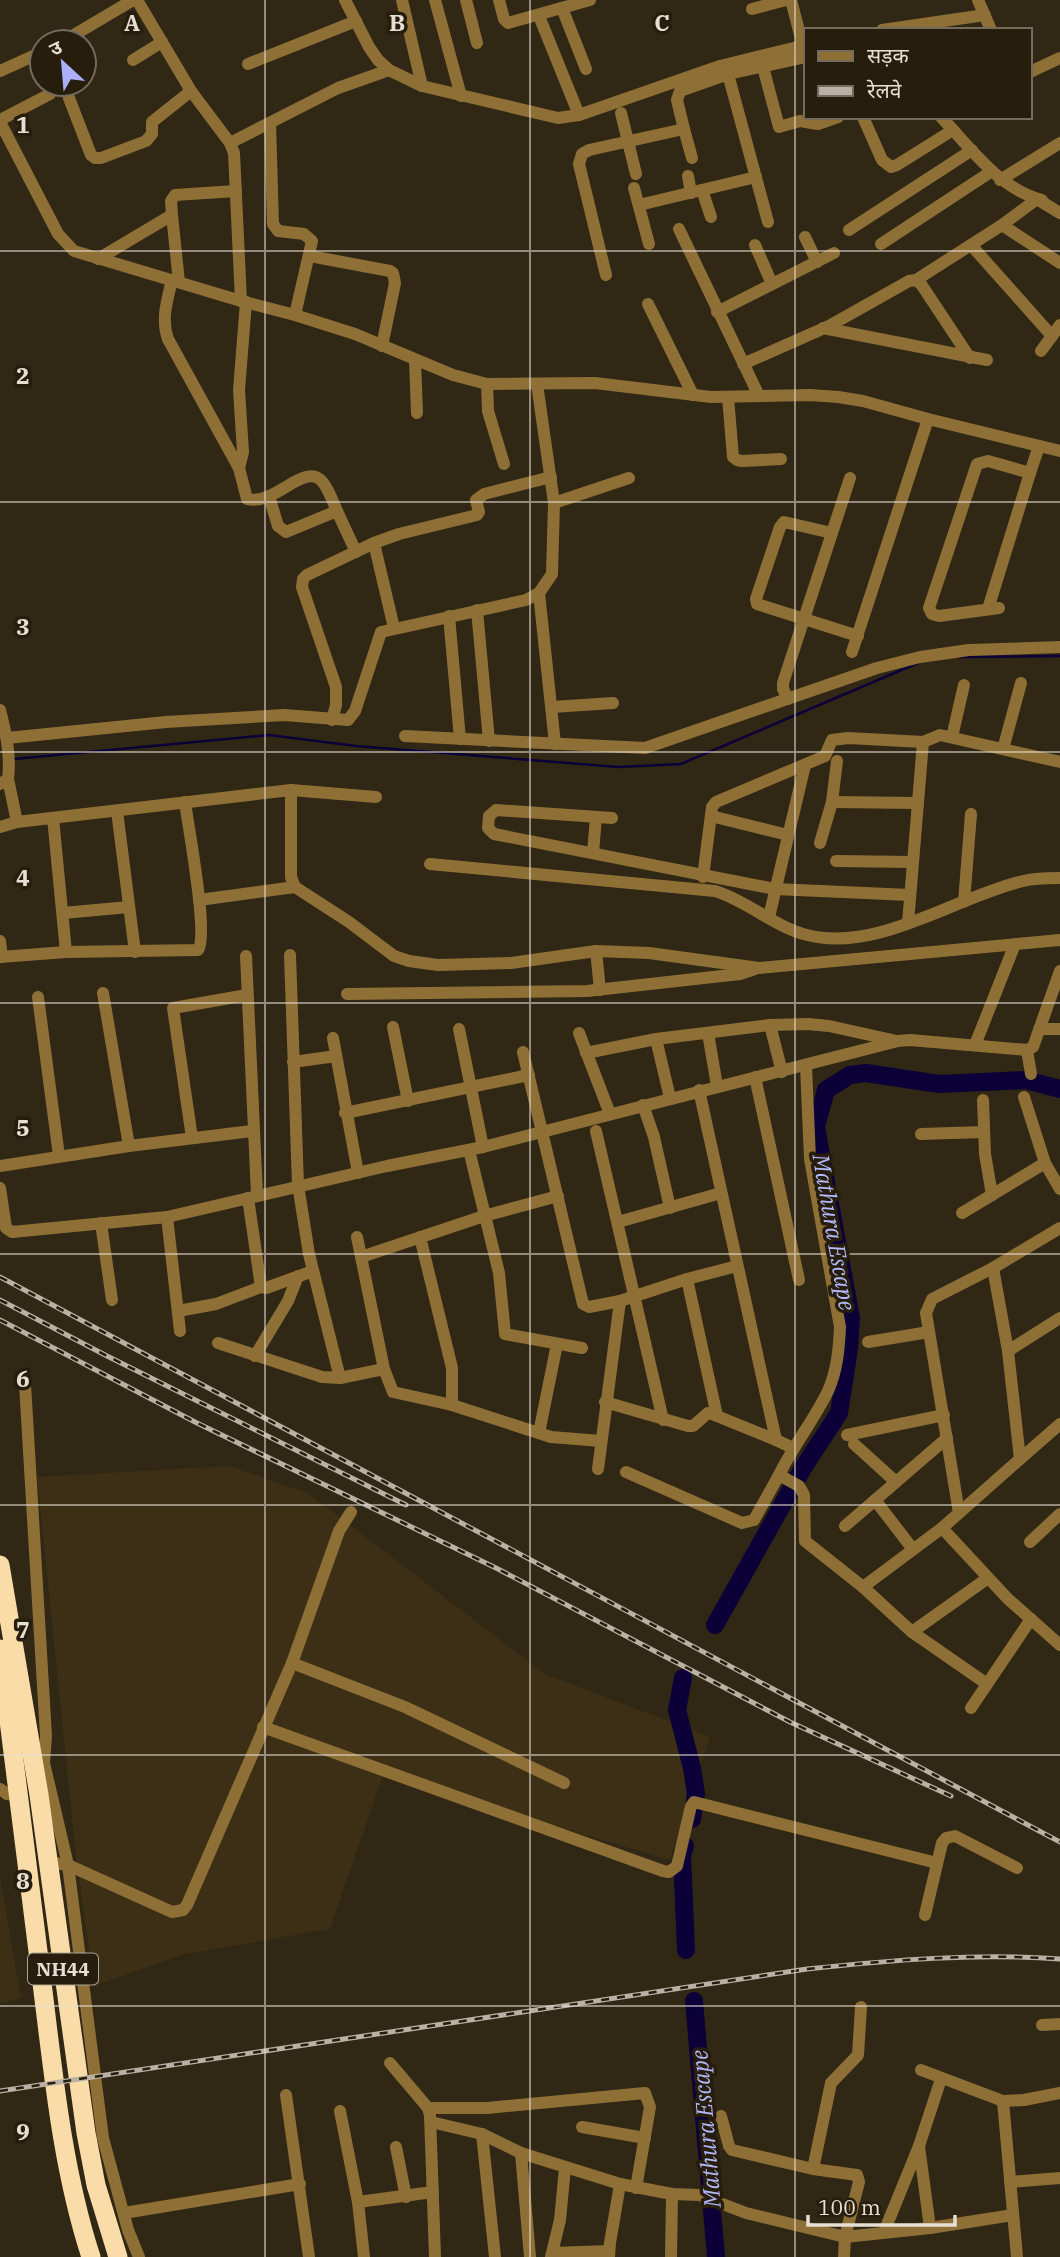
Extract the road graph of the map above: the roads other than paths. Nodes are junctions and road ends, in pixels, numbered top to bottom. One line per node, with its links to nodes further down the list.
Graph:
1 (135, 0): 17 (street); 19 (street)
2 (345, 0): 15 (street)
3 (402, 0): 34 (street)
4 (435, 0): 36 (street)
5 (466, 0): 20 (street)
6 (499, 0): 14 (street)
7 (590, 0): 11 (street)
8 (786, 0): 12 (street)
9 (791, 0): 21 (street)
10 (978, 0): 13 (street)
11 (562, 8): 14 (street); 30 (street)
12 (752, 9)
13 (985, 15): 16 (street); 18 (street)
14 (540, 16): 40 (street)
15 (356, 21): 27 (street); 29 (street)
16 (921, 27)
17 (86, 28)
18 (990, 28)
19 (162, 42): 26 (street); 35 (street)
20 (477, 43)
21 (804, 47)
22 (804, 51): 28 (street)
23 (804, 51): 40 (street)
24 (28, 58): 31 (street)
25 (1060, 58): 32 (street)
26 (133, 60)
27 (247, 64)
28 (763, 67): 33 (street); 41 (street)
29 (389, 69): 34 (street); 45 (street)
30 (586, 69)
31 (0, 71)
32 (1032, 71)
33 (728, 74): 46 (street); 56 (street)
34 (422, 86): 36 (street)
35 (191, 91): 38 (street); 49 (street)
36 (461, 96): 40 (street)
37 (43, 98): 44 (street)
38 (69, 98)
39 (621, 113): 48 (street)
40 (579, 115)
41 (832, 119)
42 (864, 119): 47 (street)
43 (944, 119): 47 (street)
44 (0, 121): 77 (street)
45 (270, 123): 49 (street); 76 (street)
46 (684, 129): 48 (street); 52 (street)
47 (953, 130): 51 (street)
48 (628, 141): 53 (street); 80 (street)
49 (230, 143): 58 (street)
50 (1060, 143): 54 (street)
51 (972, 150): 54 (street); 69 (street)
52 (692, 158)
53 (636, 174)
54 (996, 175): 60 (street); 72 (street)
55 (688, 176): 59 (street)
56 (756, 177): 59 (street); 66 (street)
57 (634, 188): 62 (street)
58 (236, 191): 64 (street); 84 (street)
59 (697, 191): 62 (street); 65 (street)
60 (1037, 199): 61 (street); 63 (street); 67 (street)
61 (1060, 204)
62 (639, 205): 71 (street)
63 (1060, 213)
64 (172, 215): 77 (street); 82 (street)
65 (712, 217)
66 (768, 222)
67 (1002, 225): 74 (street); 79 (street)
68 (679, 229): 86 (street)
69 (849, 230)
70 (805, 237): 78 (street)
71 (649, 244)
72 (881, 244)
73 (755, 245): 83 (street)
74 (971, 245): 81 (street); 90 (street)
75 (834, 253): 78 (street)
76 (310, 256): 87 (street); 91 (street)
77 (97, 259): 82 (street)
78 (817, 262): 83 (street)
79 (1060, 263)
80 (606, 275)
81 (916, 280): 89 (street); 93 (street)
82 (176, 281): 84 (street); 108 (street)
83 (772, 284): 86 (street)
84 (244, 302): 87 (street); 108 (street)
85 (648, 303): 99 (street)
86 (717, 312): 96 (street)
87 (295, 315): 91 (street)
88 (1060, 325): 90 (street)
89 (822, 328): 93 (street); 96 (street)
90 (1052, 336): 92 (street)
91 (382, 346): 94 (street)
92 (1041, 351)
93 (970, 358): 95 (street)
94 (415, 360): 97 (street); 102 (street)
95 (987, 360)
96 (743, 365): 100 (street)
97 (487, 384): 98 (street); 107 (street)
98 (537, 384): 99 (street); 110 (street)
99 (693, 395): 101 (street)
100 (759, 396): 101 (street); 103 (street)
101 (727, 397): 106 (street)
102 (417, 413)
103 (928, 419): 104 (street); 124 (street)
104 (1039, 446): 105 (street); 109 (street)
105 (1060, 451)
106 (781, 458)
107 (504, 464)
108 (239, 468): 113 (street)
109 (1030, 473): 109 (street)
110 (551, 477): 114 (street); 117 (street)
111 (629, 478): 114 (street)
112 (850, 478): 116 (street)
113 (269, 496): 115 (street); 115 (street)
114 (554, 503): 119 (street)
115 (337, 511): 118 (street)
116 (832, 533): 122 (street); 122 (street)
117 (374, 543): 118 (street); 123 (street)
118 (356, 552): 133 (street)
119 (540, 593): 120 (street); 131 (street)
120 (477, 610): 121 (street); 138 (street)
121 (449, 616): 123 (street); 137 (street)
122 (803, 619): 124 (street); 129 (street)
123 (394, 628): 133 (street)
124 (858, 636): 126 (street)
125 (1060, 647): 129 (street)
126 (852, 652)
127 (1021, 684): 141 (street)
128 (964, 685): 135 (street)
129 (788, 699): 140 (street)
130 (613, 703): 131 (street)
131 (552, 707): 140 (street)
132 (0, 710): 136 (street)
133 (332, 720): 136 (street)
134 (405, 736): 137 (street)
135 (952, 737): 139 (street); 141 (street)
136 (7, 738): 145 (street)
137 (460, 739): 138 (street)
138 (489, 741): 140 (street)
139 (923, 742): 144 (street); 150 (street)
140 (555, 744)
141 (1003, 749): 143 (street)
142 (837, 761): 149 (street)
143 (1060, 762)
144 (805, 765): 153 (street); 159 (street)
145 (6, 778): 157 (street)
146 (291, 790): 147 (street); 148 (street); 167 (street)
147 (376, 797)
148 (185, 802): 151 (street); 170 (street)
149 (832, 802): 150 (street); 160 (street)
150 (918, 803): 163 (street)
151 (117, 811): 155 (street); 172 (street)
152 (971, 814): 171 (street)
153 (711, 816): 159 (street); 165 (street)
154 (596, 817): 156 (street); 161 (street); 161 (street)
155 (53, 818): 157 (street); 173 (street)
156 (612, 818)
157 (17, 822): 158 (street)
158 (0, 827)
159 (788, 835): 168 (street)
160 (820, 843)
161 (593, 853): 165 (street)
162 (836, 861): 163 (street)
163 (913, 862): 169 (street)
164 (430, 864): 174 (street)
165 (704, 877): 168 (street)
166 (1060, 878): 171 (street)
167 (295, 887): 170 (street); 179 (street)
168 (775, 889): 169 (street); 174 (street)
169 (910, 895): 175 (street)
170 (199, 900): 180 (street)
171 (964, 902): 175 (street)
172 (129, 907): 173 (street); 180 (street)
173 (63, 913): 181 (street)
174 (769, 918): 175 (street)
175 (908, 923)
176 (1060, 940): 178 (street)
177 (0, 941): 184 (street)
178 (1015, 944): 185 (street); 202 (street)
179 (596, 951): 185 (street); 187 (street)
180 (135, 952): 181 (street)
181 (66, 953): 184 (street)
182 (246, 956): 190 (street)
183 (290, 956): 207 (street)
184 (1, 957)
185 (759, 968): 187 (street)
186 (1060, 971): 195 (street)
187 (600, 990): 189 (street)
188 (103, 993): 229 (street)
189 (347, 994)
190 (247, 995): 223 (street); 228 (street)
191 (38, 997): 232 (street)
192 (770, 1025): 198 (street); 201 (street); 209 (street)
193 (393, 1027): 219 (street)
194 (458, 1029): 214 (street)
195 (1040, 1029): 196 (street); 203 (street)
196 (1060, 1029)
197 (579, 1033): 205 (street)
198 (709, 1033): 200 (street); 213 (street)
199 (332, 1038): 206 (street)
200 (656, 1039): 205 (street); 217 (street)
201 (898, 1041): 202 (street); 208 (street)
202 (975, 1045): 203 (street)
203 (1027, 1050): 210 (street)
204 (523, 1052): 211 (street)
205 (586, 1053): 222 (street)
206 (336, 1056): 207 (street); 221 (street)
207 (293, 1062): 236 (street)
208 (806, 1066): 209 (street); 286 (street)
209 (782, 1072): 212 (street)
210 (1031, 1074)
211 (529, 1075): 214 (street); 224 (street)
212 (755, 1077): 213 (street); 258 (street)
213 (717, 1086): 215 (street)
214 (469, 1087): 219 (street); 230 (street)
215 (699, 1090): 217 (street); 239 (street)
216 (1024, 1097): 233 (street)
217 (670, 1098): 220 (street)
218 (983, 1100): 226 (street)
219 (408, 1101): 221 (street)
220 (643, 1105): 222 (street); 243 (street)
221 (345, 1113): 235 (street)
222 (611, 1114): 224 (street)
223 (252, 1130): 228 (street); 242 (street)
224 (543, 1130): 230 (street); 241 (street)
225 (596, 1131): 247 (street)
226 (983, 1132): 227 (street); 240 (street)
227 (921, 1134)
228 (192, 1138): 229 (street)
229 (129, 1146): 232 (street)
230 (483, 1147): 231 (street)
231 (469, 1150): 235 (street); 245 (street)
232 (60, 1156): 234 (street)
233 (1045, 1163): 238 (street); 240 (street)
234 (0, 1166)
235 (358, 1173): 236 (street)
236 (298, 1185): 242 (street); 255 (street)
237 (0, 1188): 248 (street)
238 (1060, 1189)
239 (721, 1194): 243 (street); 253 (street)
240 (992, 1195): 244 (street)
241 (558, 1196): 245 (street); 262 (street)
242 (253, 1197): 246 (street); 259 (street)
243 (670, 1208): 247 (street)
244 (962, 1213)
245 (484, 1216): 251 (street); 269 (street)
246 (167, 1217): 248 (street); 263 (street)
247 (618, 1222): 260 (street)
248 (101, 1223): 261 (street)
249 (1060, 1228): 254 (street)
250 (357, 1237): 252 (street)
251 (421, 1237): 252 (street); 277 (street)
252 (361, 1257): 273 (street)
253 (737, 1266): 257 (street); 284 (street)
254 (993, 1268): 266 (street); 271 (street)
255 (313, 1271): 256 (street); 274 (street)
256 (298, 1276): 259 (street); 272 (street)
257 (687, 1279): 260 (street); 279 (street)
258 (799, 1280)
259 (261, 1287): 263 (street)
260 (635, 1296): 262 (street); 280 (street)
261 (112, 1300)
262 (620, 1301): 276 (street)
263 (178, 1311): 265 (street)
264 (1060, 1318): 271 (street)
265 (180, 1331)
266 (929, 1332): 267 (street); 278 (street)
267 (868, 1342)
268 (218, 1343): 272 (street)
269 (557, 1344): 270 (street); 282 (street)
270 (582, 1348)
271 (1008, 1351): 287 (street)
272 (255, 1356): 274 (street)
273 (384, 1369): 274 (street); 277 (street)
274 (340, 1378)
275 (25, 1384): 317 (street)
276 (606, 1402): 280 (street); 285 (street)
277 (452, 1405): 282 (street)
278 (944, 1415): 283 (street); 291 (street)
279 (718, 1416): 280 (street); 284 (street)
280 (663, 1420)
281 (1060, 1424): 287 (street)
282 (539, 1433): 285 (street)
283 (947, 1438): 291 (street); 294 (street)
284 (776, 1440): 286 (street)
285 (601, 1441): 288 (street)
286 (793, 1448): 290 (street)
287 (1020, 1459): 294 (street)
288 (598, 1469)
289 (626, 1472): 290 (street)
290 (782, 1477): 302 (street)
291 (896, 1482): 292 (street)
292 (875, 1500): 296 (street); 299 (street)
293 (351, 1511): 307 (street)
294 (959, 1513): 297 (street)
295 (1057, 1523): 298 (street)
296 (845, 1526)
297 (942, 1528): 299 (street); 301 (street)
298 (1030, 1542)
299 (912, 1548): 302 (street)
300 (0, 1565): 308 (highway, NH44)
301 (988, 1578): 303 (street); 304 (street)
302 (863, 1587): 304 (street)
303 (1031, 1619): 305 (street); 309 (street)
304 (912, 1632): 309 (street)
305 (1060, 1645)
306 (0, 1649): 308 (highway, NH44)
307 (292, 1663): 311 (street); 312 (street)
308 (11, 1678): 314 (highway, NH44); 315 (highway, NH44)
309 (987, 1684): 310 (street)
310 (971, 1708)
311 (263, 1727): 316 (street); 317 (street)
312 (565, 1783)
313 (0, 1789): 314 (street)
314 (21, 1796): 357 (highway, NH44)
315 (48, 1862): 317 (street); 358 (highway, NH44)
316 (937, 1863): 318 (street); 319 (street)
317 (68, 1865): 350 (street)
318 (1017, 1868)
319 (925, 1914)
320 (861, 2007): 340 (street)
321 (1060, 2024): 322 (street)
322 (1042, 2025)
323 (390, 2063): 329 (street)
324 (921, 2070): 325 (street)
325 (942, 2079): 328 (street); 336 (street)
326 (1060, 2093): 328 (street)
327 (286, 2095): 343 (street)
328 (1003, 2101): 342 (street)
329 (428, 2108): 332 (street); 335 (street)
330 (340, 2111): 349 (street)
331 (721, 2116): 340 (street)
332 (431, 2122): 334 (street); 346 (street)
333 (582, 2127): 335 (street)
334 (482, 2134): 338 (street); 363 (street)
335 (645, 2138): 345 (street)
336 (919, 2146): 352 (street); 353 (street)
337 (396, 2147): 348 (street)
338 (521, 2152): 339 (street); 364 (street)
339 (565, 2168): 344 (street); 356 (street)
340 (813, 2169): 354 (street)
341 (1060, 2178): 342 (street)
342 (1010, 2182): 351 (street)
343 (300, 2184): 350 (street); 360 (street)
344 (620, 2184): 345 (street); 355 (street)
345 (636, 2188): 347 (street)
346 (433, 2192): 348 (street); 362 (street)
347 (671, 2194): 354 (street); 365 (street)
348 (406, 2197): 349 (street)
349 (358, 2202): 361 (street)
350 (124, 2213): 359 (street)
351 (1013, 2215): 352 (street); 367 (street)
352 (930, 2228): 353 (street)
353 (884, 2232): 354 (street)
354 (845, 2237): 366 (street)
355 (609, 2254): 356 (street)
356 (552, 2255)
357 (91, 2257)
358 (118, 2257)
359 (139, 2257)
360 (309, 2257)
361 (365, 2257)
362 (435, 2257)
363 (495, 2257)
364 (530, 2257)
365 (671, 2257)
366 (844, 2257)
367 (1017, 2257)

